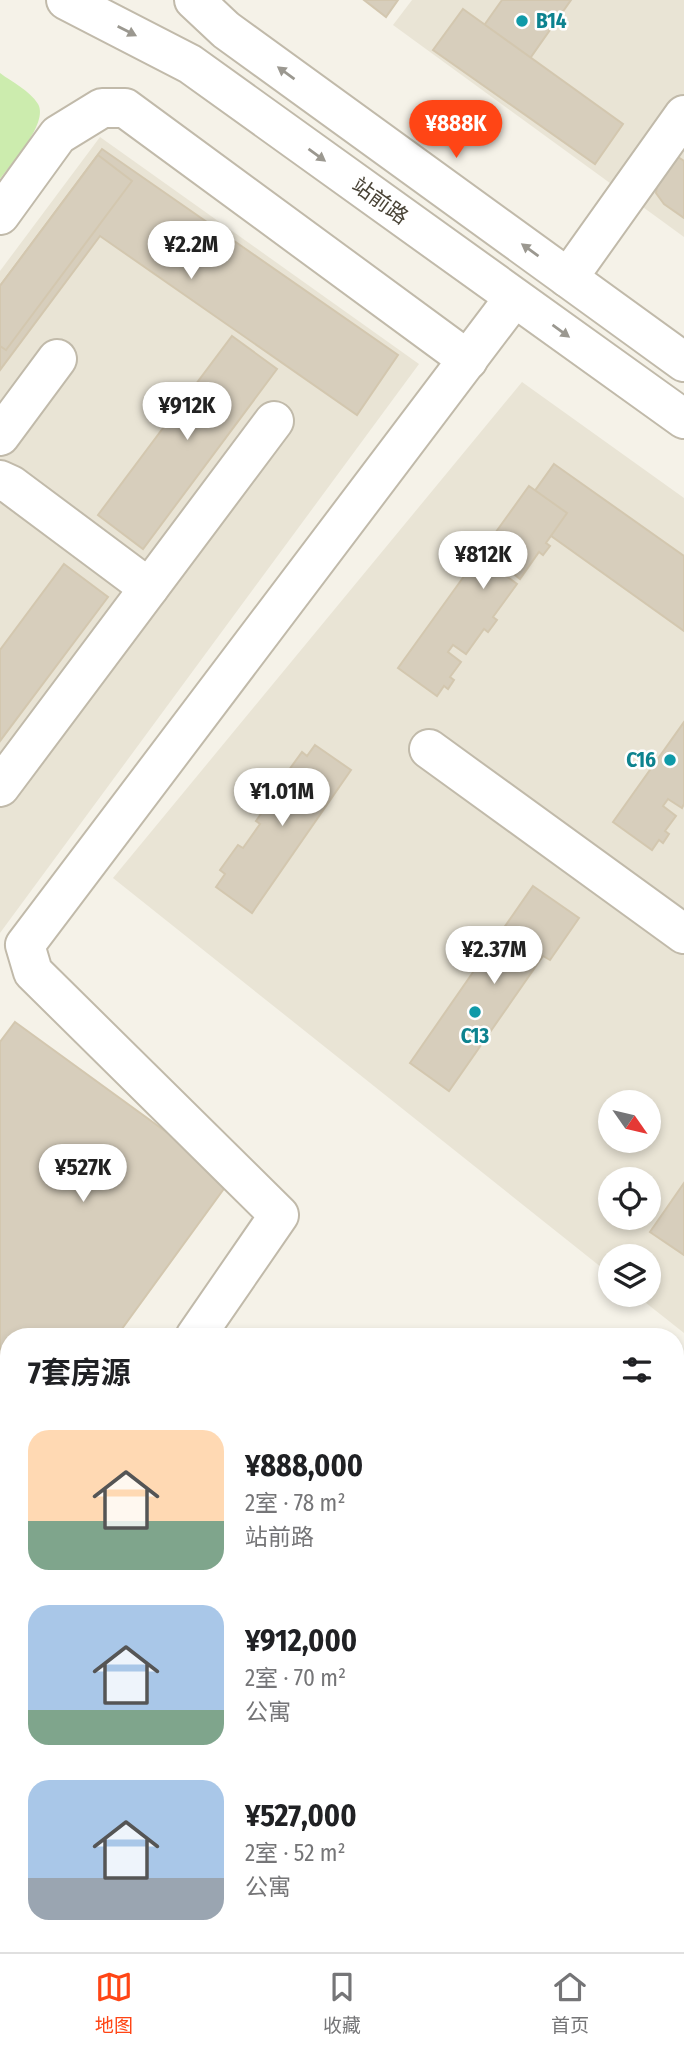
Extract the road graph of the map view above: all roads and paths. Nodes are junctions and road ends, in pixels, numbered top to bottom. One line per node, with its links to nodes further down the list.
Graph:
1 (66, 0): 6 (street, 站前路, one-way to 6)
2 (194, 0): 5 (street, one-way to 2)
3 (684, 115): 5 (street)
4 (0, 215): 8 (street)
5 (568, 278): 9 (street)
6 (514, 298): 8 (street); 10 (street, 站前路, one-way to 10)
7 (57, 359): 12 (street)
8 (468, 360): 18 (street)
9 (684, 362)
10 (684, 419)
11 (274, 421): 14 (street)
12 (0, 436)
13 (0, 480): 14 (street)
14 (149, 588): 16 (street)
15 (429, 749): 17 (street)
16 (0, 787)
17 (684, 934)
18 (201, 1328)

